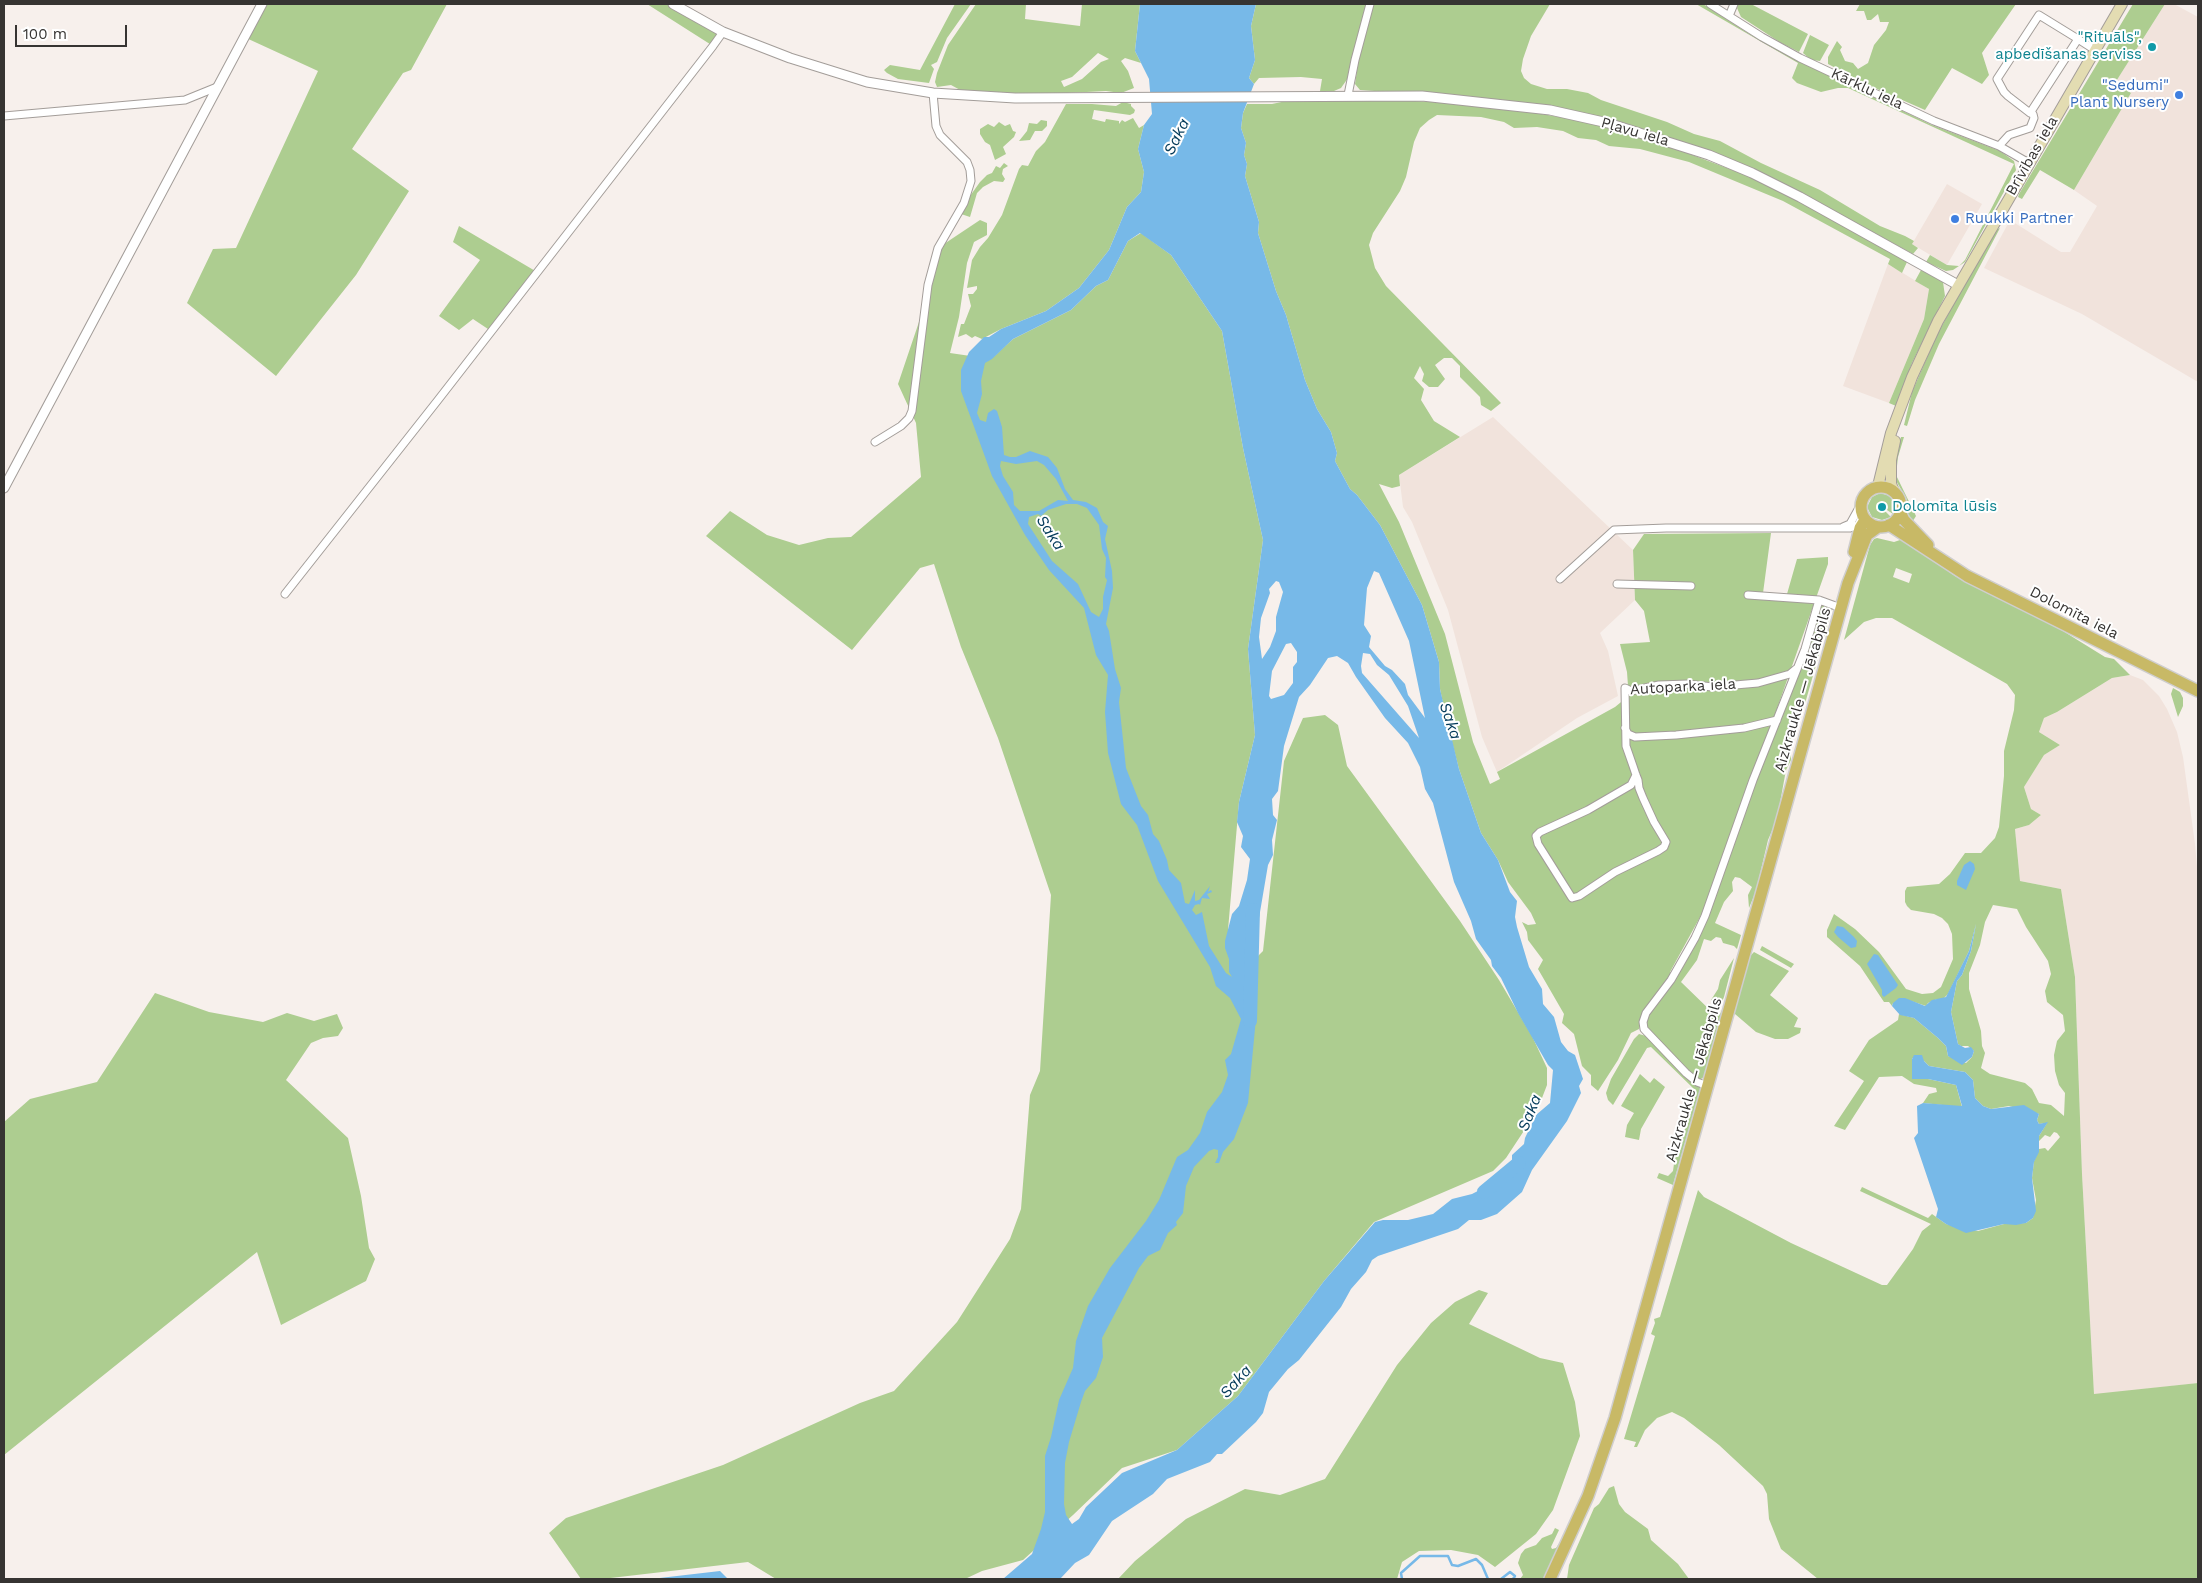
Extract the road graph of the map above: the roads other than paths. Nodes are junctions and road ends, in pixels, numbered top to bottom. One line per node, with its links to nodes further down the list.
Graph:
1 (262, 4): 11 (street)
2 (673, 4): 8 (street, Pļavu iela)
3 (1370, 4): 13 (street)
4 (1710, 4): 7 (street, Kārklu iela)
5 (1734, 4): 7 (street)
6 (2122, 4): 10 (main road, Brīvības iela)
7 (1729, 16): 16 (street, Kārklu iela)
8 (723, 32): 12 (street, Pļavu iela); 32 (street)
9 (2078, 39): 10 (street); 14 (street); 14 (street)
10 (2095, 50): 17 (main road, Brīvības iela)
11 (217, 87): 15 (street); 22 (street)
12 (933, 93): 13 (street, Pļavu iela); 20 (street)
13 (1348, 95): 18 (street, Pļavu iela)
14 (2030, 112): 16 (street)
15 (4, 116)
16 (1999, 146): 17 (street, Kārklu iela)
17 (2029, 162): 18 (main road, Brīvības iela)
18 (1958, 285): 19 (main road, Brīvības iela)
19 (1897, 420): 21 (main road, Brīvības iela); 23 (main road, Brīvības iela)
20 (875, 442)
21 (1878, 486): 23 (main road); 25 (main road)
22 (4, 488)
23 (1894, 491): 24 (main road)
24 (1900, 512): 26 (main road); 27 (main road, Dolomīta iela)
25 (1863, 514): 26 (main road); 28 (street); 29 (main road, Aizkraukle — Jēkabpils)
26 (1884, 526): 27 (main road, Dolomīta iela); 29 (main road, Aizkraukle — Jēkabpils)
27 (1939, 558): 37 (main road, Dolomīta iela)
28 (1560, 580)
29 (1848, 583): 35 (main road, Aizkraukle — Jēkabpils)
30 (1617, 584): 31 (street)
31 (1692, 586)
32 (285, 594)
33 (1748, 594): 34 (street)
34 (1819, 600): 35 (street); 36 (street)
35 (1841, 608): 41 (main road, Aizkraukle — Jēkabpils)
36 (1796, 669): 38 (street); 39 (street, Autoparka iela)
37 (2198, 690)
38 (1777, 720): 39 (street); 41 (street)
39 (1625, 728): 40 (street, Autoparka iela)
40 (1636, 775): 40 (street, Autoparka iela)
41 (1708, 1086): 42 (main road, Aizkraukle — Jēkabpils)
42 (1550, 1579)

